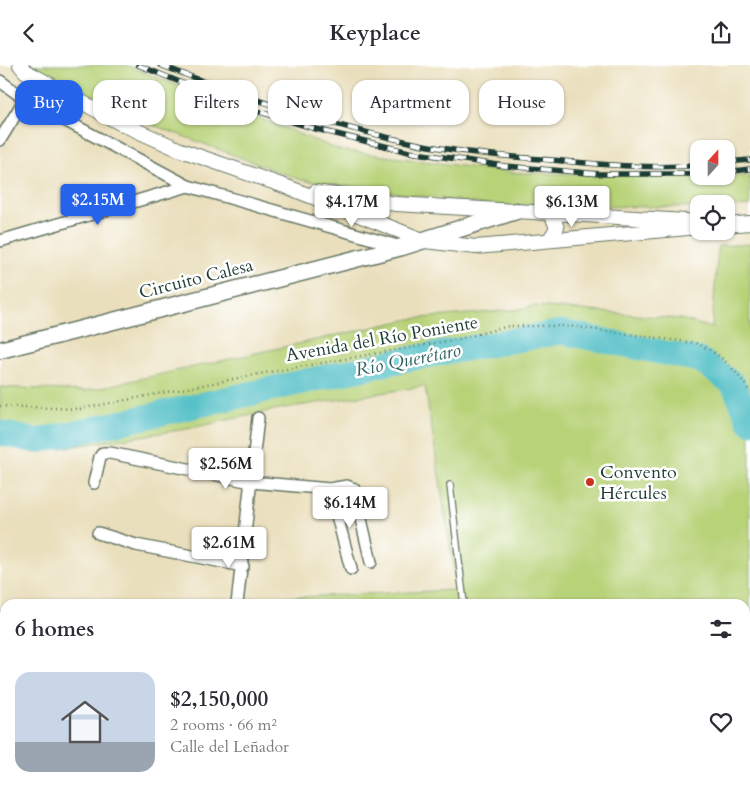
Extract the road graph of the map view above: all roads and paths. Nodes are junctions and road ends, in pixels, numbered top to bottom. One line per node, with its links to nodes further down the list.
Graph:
1 (20, 65): 8 (street)
2 (0, 81): 3 (street)
3 (15, 92)
4 (15, 115): 6 (street)
5 (74, 125): 7 (street)
6 (0, 140)
7 (188, 186): 14 (street); 16 (street)
8 (290, 188): 9 (street); 15 (street)
9 (516, 211): 10 (street); 15 (main road, Circuito Calesa)
10 (551, 213): 11 (street); 13 (street)
11 (690, 221)
12 (690, 228): 13 (street)
13 (550, 239): 15 (street)
14 (0, 241)
15 (425, 241): 16 (main road, Circuito Calesa)
16 (402, 247): 17 (main road, Circuito Calesa)
17 (0, 350)
18 (750, 392): 19 (path, Avenida del Río Poniente)
19 (0, 406)
20 (258, 418): 21 (street)
21 (251, 482): 22 (street); 24 (street); 27 (street)
22 (94, 483)
23 (450, 485): 30 (lane)
24 (330, 489): 26 (street); 28 (street)
25 (98, 533): 27 (street)
26 (371, 562)
27 (243, 566): 29 (street)
28 (351, 569)
29 (238, 599)
30 (463, 599)

